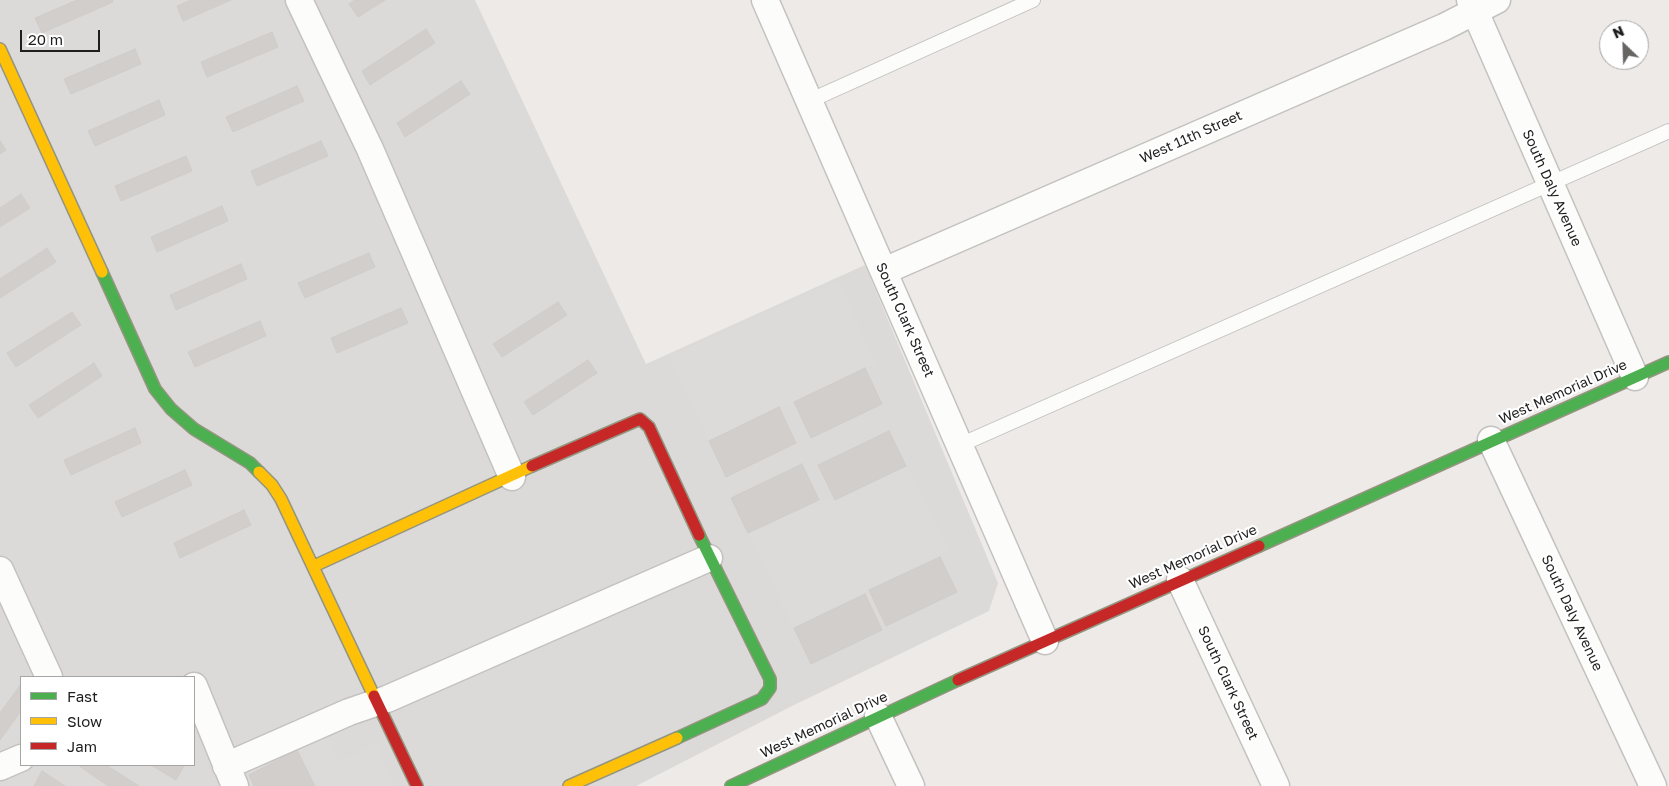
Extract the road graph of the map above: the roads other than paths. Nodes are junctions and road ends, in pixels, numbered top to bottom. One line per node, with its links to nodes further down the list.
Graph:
1 (300, 0): 14 (street)
2 (765, 0): 6 (street, South Clark Street)
3 (1033, 0): 6 (lane)
4 (1481, 3): 8 (street, South Daly Avenue); 9 (street, West 11th Street)
5 (0, 49): 16 (street)
6 (809, 101): 9 (street, South Clark Street)
7 (1669, 131): 8 (lane)
8 (1550, 183): 11 (street, South Daly Avenue); 13 (lane)
9 (884, 271): 13 (street, South Clark Street)
10 (1669, 362): 11 (street, West Memorial Drive)
11 (1635, 377): 12 (street, West Memorial Drive)
12 (1491, 440): 18 (street, West Memorial Drive); 32 (street, South Daly Avenue)
13 (960, 446): 19 (street, South Clark Street)
14 (512, 477): 15 (street); 16 (street)
15 (710, 558): 22 (street); 28 (street)
16 (314, 566): 22 (street)
17 (0, 570): 20 (street)
18 (1180, 580): 19 (street, West Memorial Drive); 31 (street, South Clark Street)
19 (1045, 640): 23 (street, West Memorial Drive)
20 (49, 676)
21 (195, 688): 26 (street)
22 (377, 702): 26 (street); 27 (street)
23 (878, 716): 29 (street, West Memorial Drive); 30 (street)
24 (20, 758): 25 (street)
25 (0, 767)
26 (231, 776)
27 (417, 786)
28 (570, 786)
29 (731, 786)
30 (911, 786)
31 (1276, 786)
32 (1653, 786)

